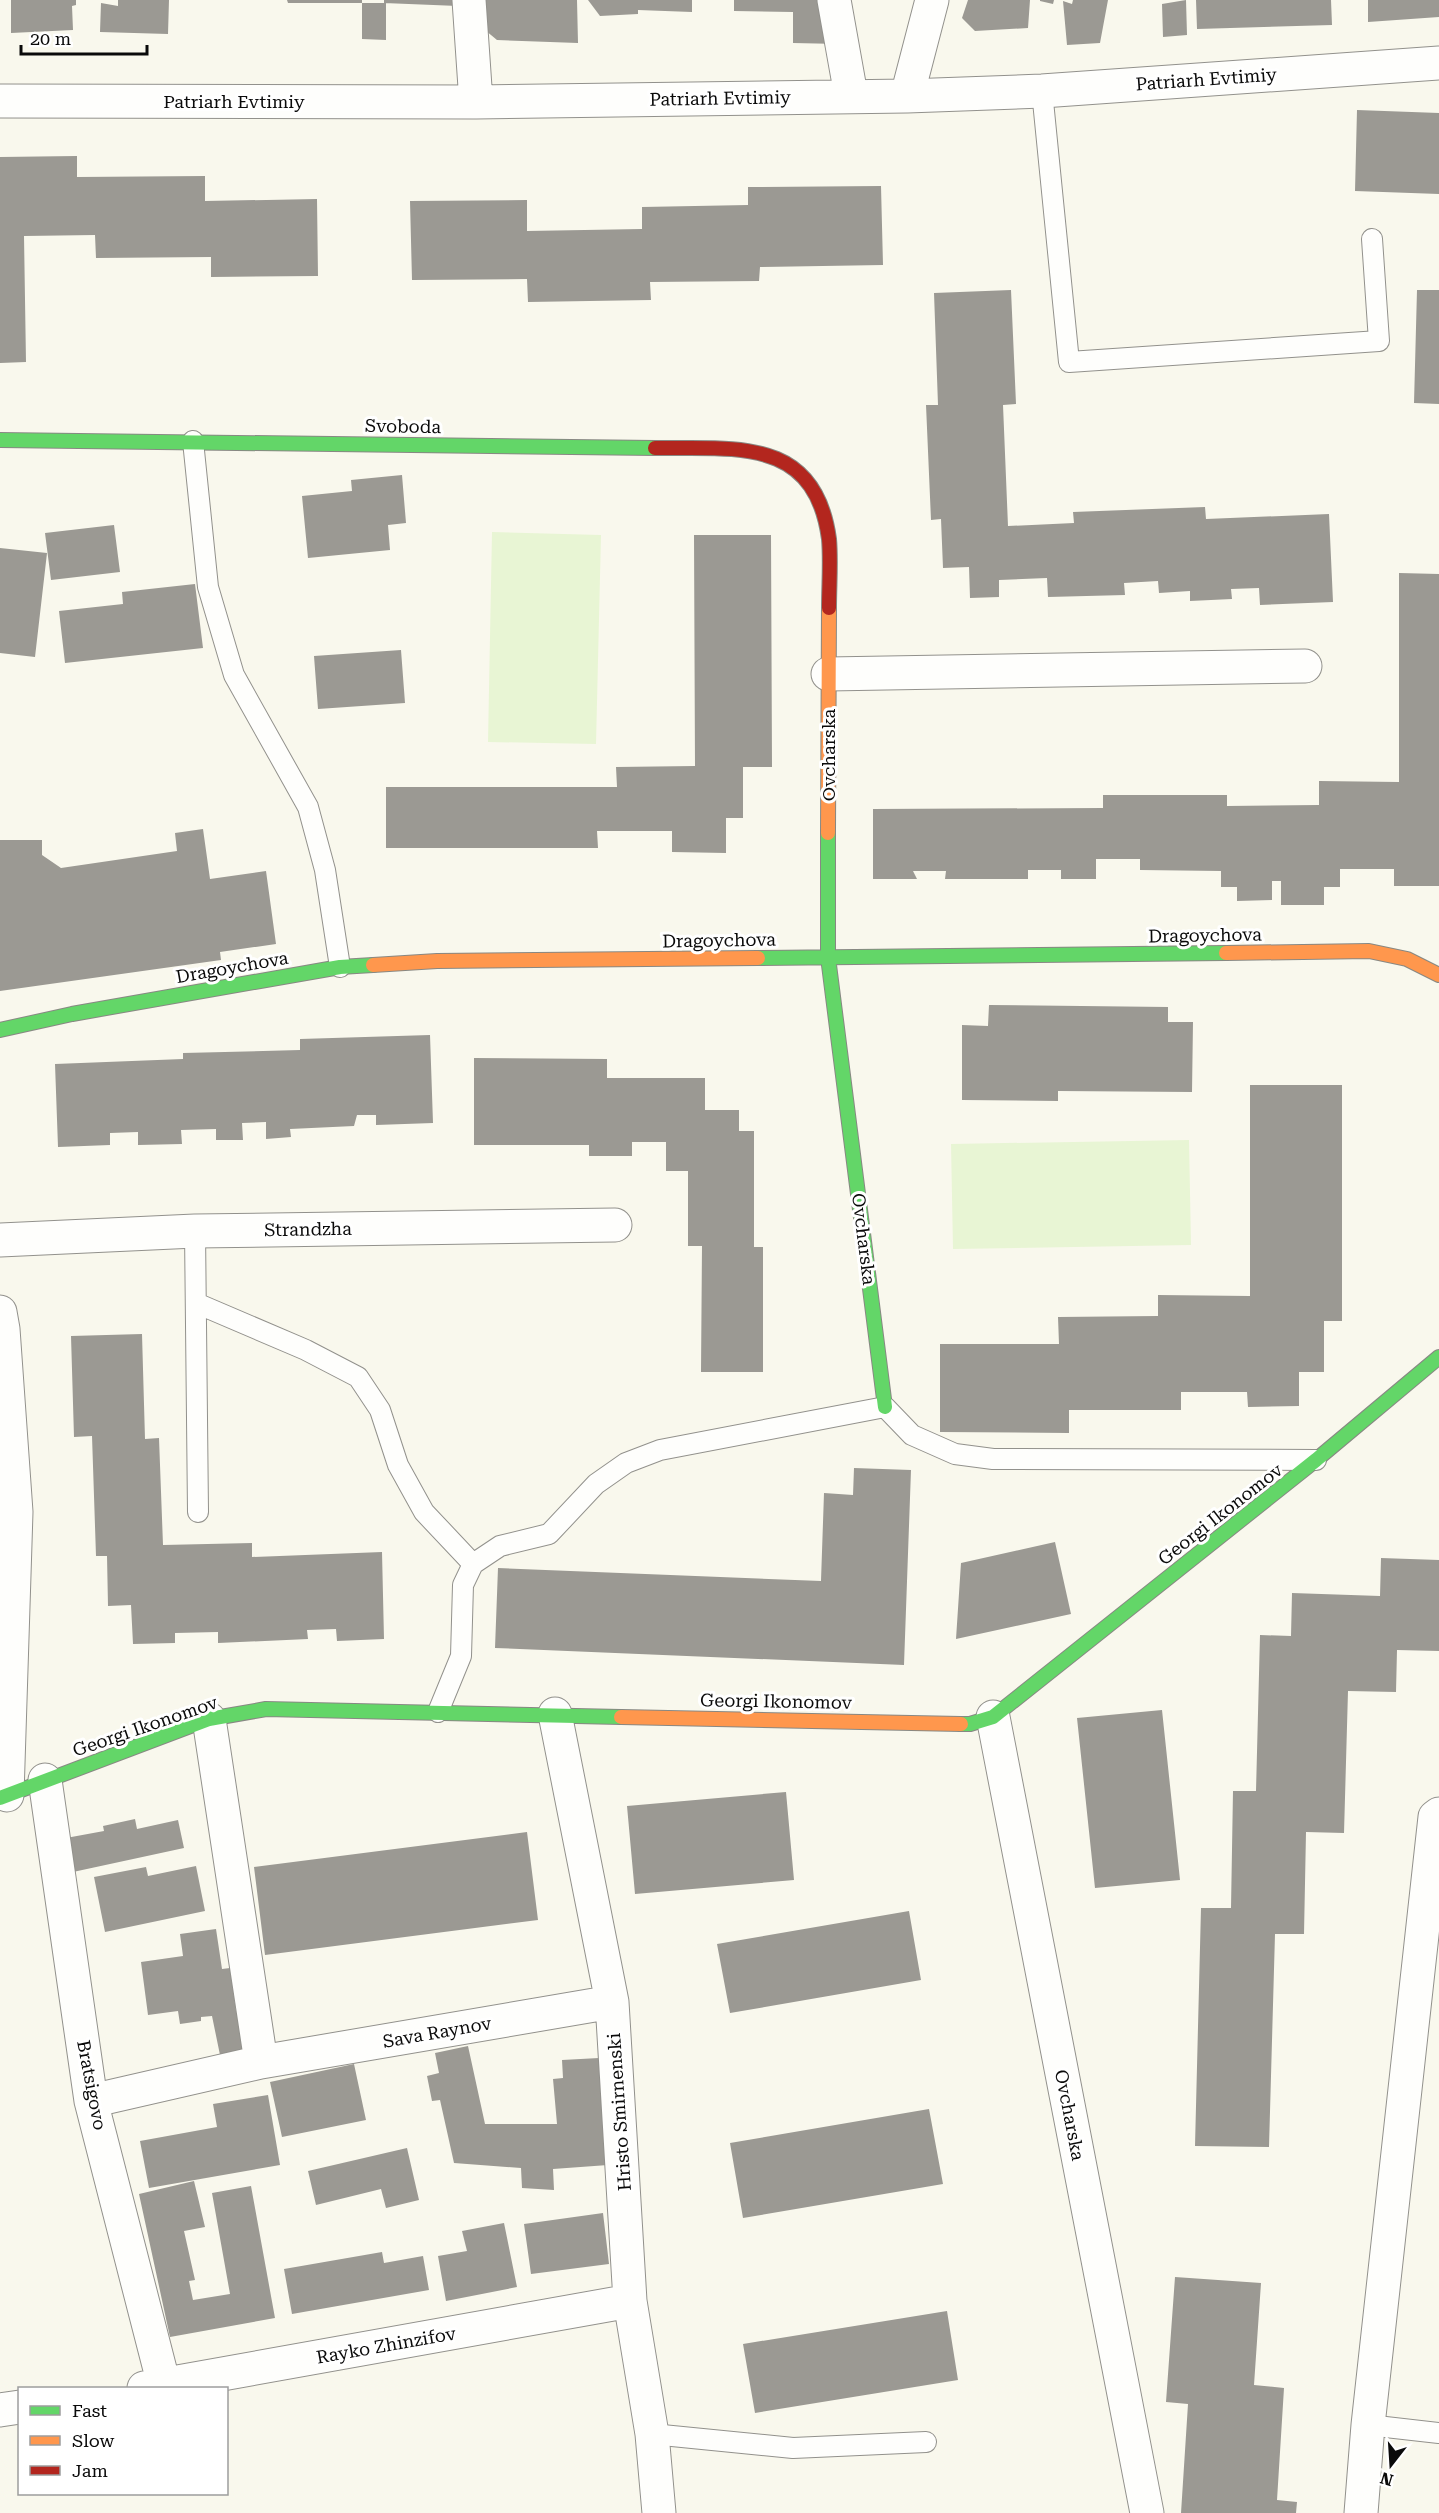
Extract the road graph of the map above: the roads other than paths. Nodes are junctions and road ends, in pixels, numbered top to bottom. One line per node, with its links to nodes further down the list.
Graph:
1 (469, 0): 9 (street)
2 (834, 0): 6 (street)
3 (932, 0): 7 (street)
4 (1439, 63): 5 (street, Patriarh Evtimiy)
5 (1042, 91): 7 (street, Patriarh Evtimiy); 10 (lane)
6 (851, 95): 7 (street, Patriarh Evtimiy); 9 (street, Patriarh Evtimiy)
7 (907, 96)
8 (0, 101): 9 (street, Patriarh Evtimiy)
9 (476, 102)
10 (1372, 239)
11 (0, 440): 12 (street, Svoboda)
12 (193, 441): 13 (street, Svoboda); 17 (lane)
13 (800, 472): 15 (street, Ovcharska)
14 (1305, 666): 15 (street)
15 (828, 674): 16 (street, Ovcharska)
16 (828, 957): 17 (street, Dragoychova); 18 (street, Dragoychova); 26 (street, Ovcharska)
17 (340, 967): 19 (street, Dragoychova)
18 (1439, 975)
19 (0, 1030)
20 (615, 1225): 21 (street, Strandzha)
21 (195, 1231): 22 (street, Strandzha); 23 (lane)
22 (0, 1240)
23 (196, 1304): 28 (lane); 29 (lane)
24 (1, 1324): 35 (street)
25 (1439, 1358): 27 (street, Georgi Ikonomov)
26 (885, 1407): 27 (lane); 29 (lane)
27 (1316, 1460): 32 (street, Georgi Ikonomov)
28 (198, 1512)
29 (473, 1564): 30 (lane)
30 (438, 1712): 31 (street, Georgi Ikonomov); 33 (street, Georgi Ikonomov)
31 (555, 1714): 32 (street, Georgi Ikonomov); 37 (street, Hristo Smirnenski)
32 (993, 1717): 49 (street, Ovcharska)
33 (209, 1719): 34 (street, Georgi Ikonomov); 38 (street)
34 (45, 1780): 35 (street, Georgi Ikonomov); 39 (street, Bratsigovo)
35 (3, 1796)
36 (1439, 1814): 44 (street)
37 (612, 2002): 38 (street, Sava Raynov); 40 (street, Hristo Smirnenski)
38 (261, 2062): 39 (street, Sava Raynov)
39 (91, 2101): 41 (street, Bratsigovo)
40 (630, 2301): 41 (street, Rayko Zhinzifov); 46 (street, Hristo Smirnenski)
41 (153, 2387)
42 (18, 2407): 43 (street)
43 (0, 2410)
44 (1368, 2425): 45 (lane); 50 (street)
45 (1439, 2433)
46 (652, 2434): 47 (lane); 48 (street, Hristo Smirnenski)
47 (926, 2442)
48 (659, 2513)
49 (1147, 2513)
50 (1361, 2513)

